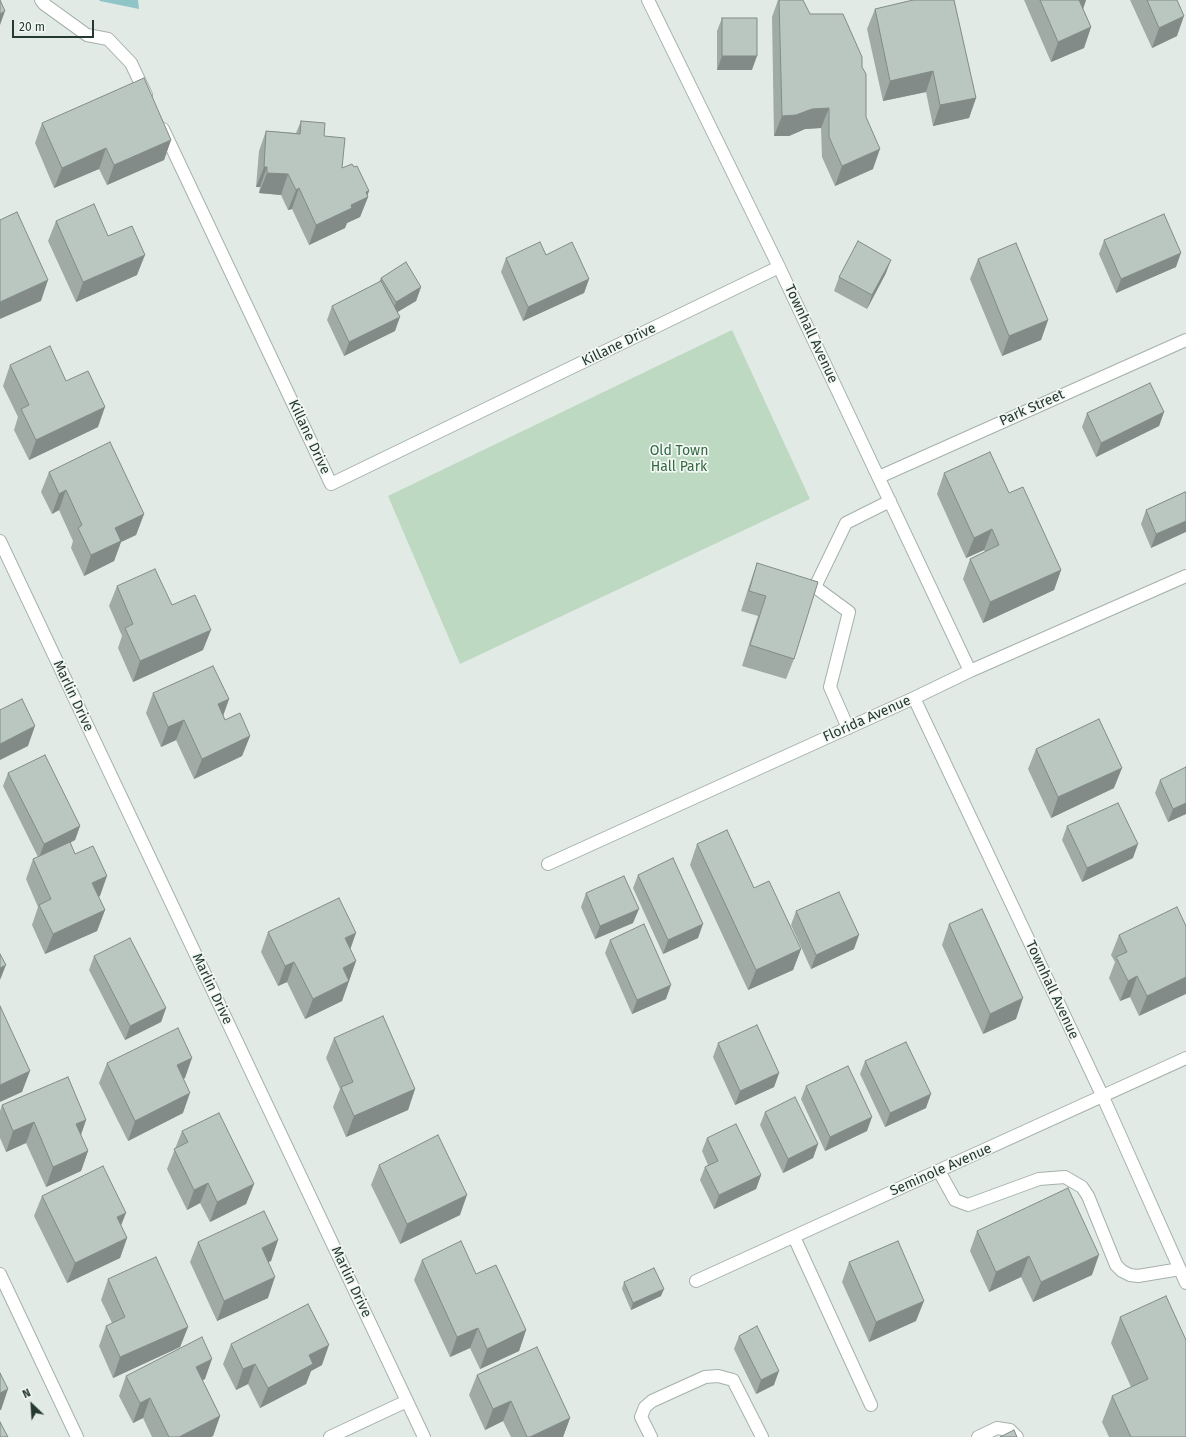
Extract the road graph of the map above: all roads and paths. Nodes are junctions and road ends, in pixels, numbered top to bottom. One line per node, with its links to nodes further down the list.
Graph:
1 (41, 0): 3 (street)
2 (648, 0): 5 (street, Townhall Avenue)
3 (151, 105)
4 (158, 119): 5 (street, Killane Drive)
5 (779, 267): 7 (street, Townhall Avenue)
6 (1186, 340): 7 (street, Park Street)
7 (879, 477): 8 (street, Townhall Avenue)
8 (890, 501): 11 (street, Townhall Avenue); 13 (street)
9 (0, 542): 23 (street, Marlin Drive)
10 (1186, 576): 11 (street, Florida Avenue)
11 (970, 671): 12 (street, Florida Avenue)
12 (914, 698): 13 (street, Florida Avenue); 16 (street, Townhall Avenue)
13 (848, 728): 14 (street, Florida Avenue)
14 (548, 864)
15 (1186, 1058): 16 (street, Seminole Avenue)
16 (1103, 1097): 17 (street, Seminole Avenue); 19 (street, Townhall Avenue)
17 (939, 1171): 18 (street, Seminole Avenue); 19 (street)
18 (794, 1237): 21 (street, Seminole Avenue); 24 (street)
19 (1180, 1269): 22 (street, Townhall Avenue)
20 (0, 1274): 25 (street)
21 (696, 1281)
22 (1186, 1283)
23 (407, 1401): 26 (street); 27 (street, Marlin Drive)
24 (871, 1405)
25 (77, 1437)
26 (330, 1437)
27 (424, 1437)
28 (651, 1437): 29 (street)
29 (762, 1437)
30 (978, 1437): 31 (street)
31 (1017, 1437)

